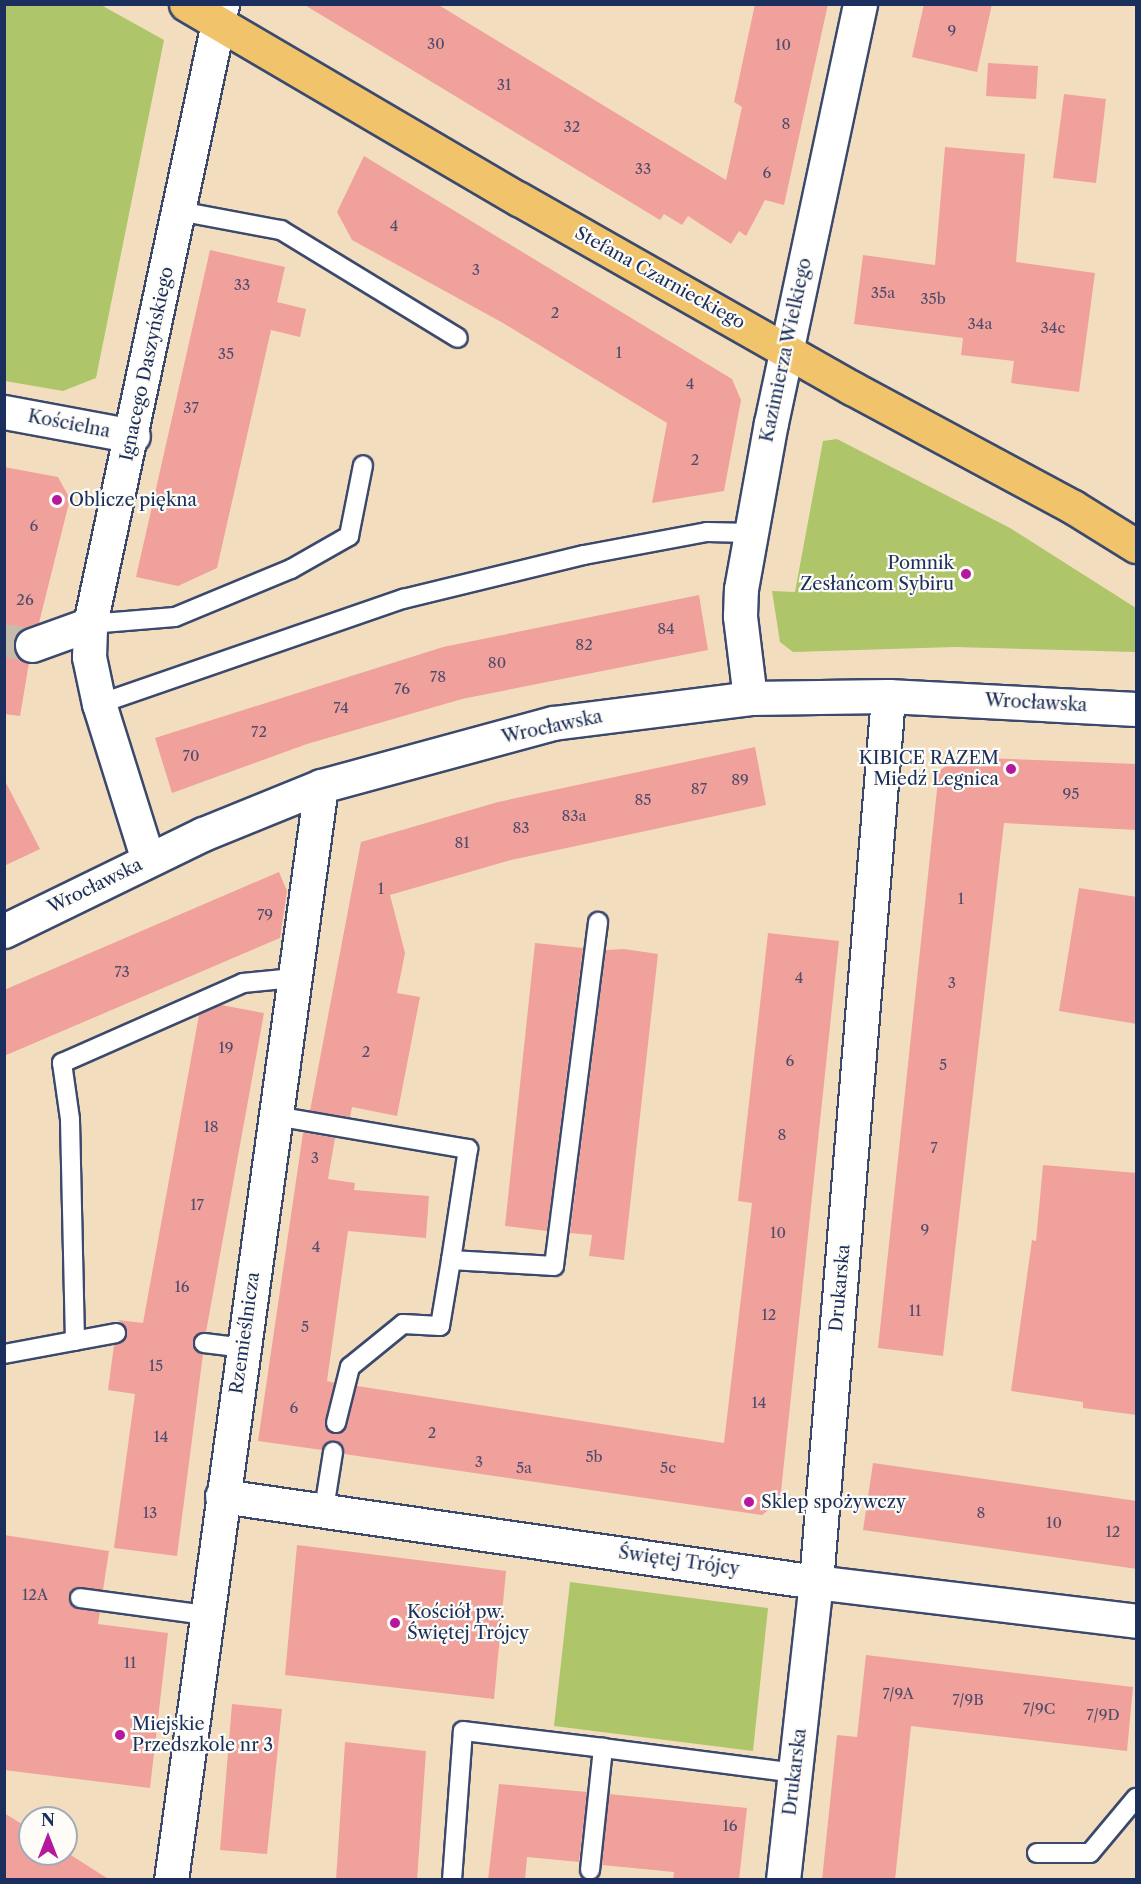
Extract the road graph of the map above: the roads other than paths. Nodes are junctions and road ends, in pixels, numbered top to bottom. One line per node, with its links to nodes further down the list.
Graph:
1 (186, 4): 3 (main road, Stefana Czarnieckiego)
2 (860, 4): 6 (street, Kazimierza Wielkiego)
3 (220, 14): 4 (street, Ignacego Daszyńskiego); 6 (main road, Stefana Czarnieckiego)
4 (179, 211): 5 (lane); 8 (street, Ignacego Daszyńskiego)
5 (458, 338)
6 (786, 349): 10 (street, Kazimierza Wielkiego); 11 (main road, Stefana Czarnieckiego)
7 (4, 412): 8 (street, Kościelna)
8 (133, 436): 12 (street, Ignacego Daszyńskiego)
9 (363, 465): 12 (lane)
10 (751, 533): 15 (street, Kazimierza Wielkiego); 16 (lane)
11 (1137, 546)
12 (90, 624): 13 (street); 16 (street, Ignacego Daszyńskiego)
13 (32, 645)
14 (888, 696): 15 (street, Wrocławska); 17 (street, Wrocławska); 34 (street, Drukarska)
15 (750, 698): 18 (street, Wrocławska)
16 (99, 704): 19 (street, Ignacego Daszyńskiego)
17 (1137, 709)
18 (321, 786): 19 (street, Wrocławska); 22 (street, Rzemieślnicza)
19 (148, 860): 21 (street, Wrocławska)
20 (598, 922): 24 (lane)
21 (4, 931)
22 (294, 978): 23 (street, Rzemieślnicza); 26 (lane)
23 (275, 1116): 24 (lane); 28 (street, Rzemieślnicza)
24 (451, 1260): 30 (lane)
25 (116, 1333): 26 (lane)
26 (75, 1341): 29 (lane)
27 (204, 1343): 28 (lane)
28 (243, 1348): 32 (street, Rzemieślnicza)
29 (4, 1354)
30 (336, 1423)
31 (333, 1452): 33 (lane)
32 (222, 1496): 33 (street, Świętej Trójcy); 36 (street, Rzemieślnicza)
33 (324, 1509): 34 (street, Świętej Trójcy)
34 (816, 1582): 37 (street, Świętej Trójcy); 39 (street, Drukarska)
35 (80, 1598): 36 (lane)
36 (206, 1615): 43 (street, Rzemieślnicza)
37 (1137, 1621)
38 (603, 1748): 39 (lane); 42 (lane); 44 (lane)
39 (796, 1773): 45 (street, Drukarska)
40 (1137, 1798): 41 (lane)
41 (1037, 1853)
42 (590, 1870)
43 (171, 1880)
44 (452, 1880)
45 (783, 1880)

